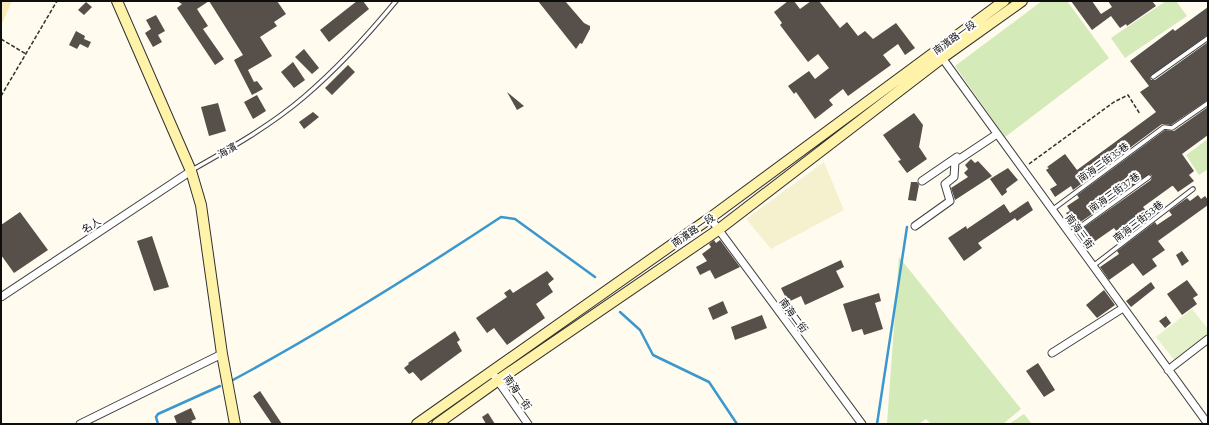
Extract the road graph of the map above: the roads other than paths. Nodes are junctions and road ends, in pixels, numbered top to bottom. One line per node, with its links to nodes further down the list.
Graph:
1 (117, 1): 10 (main road)
2 (396, 1): 10 (lane, 海濱)
3 (1004, 1): 6 (main road, 南濱路一段)
4 (1022, 1): 6 (main road, 南濱路一段)
5 (1208, 38): 7 (lane)
6 (939, 54): 9 (street, 南海三街); 15 (main road, 南濱路一段); 17 (main road, 南濱路一段)
7 (1153, 77)
8 (1208, 103): 14 (lane, 南海三街35巷)
9 (996, 133): 12 (street); 14 (street, 南海三街); 16 (street)
10 (191, 171): 20 (street, 名人); 24 (main road)
11 (1149, 177): 18 (lane, 南海三街37巷)
12 (922, 181)
13 (1193, 189): 19 (lane, 南海三街53巷)
14 (1052, 210): 18 (street, 南海三街)
15 (710, 218): 17 (street, 南海二街); 26 (main road, 南濱路一段)
16 (915, 226)
17 (718, 230): 27 (main road, 南濱路一段); 33 (street, 南海二街)
18 (1070, 234): 19 (street, 南海三街)
19 (1093, 266): 21 (street, 南海三街)
20 (1, 297)
21 (1123, 308): 23 (street); 25 (street, 南海三街)
22 (1208, 339): 25 (street)
23 (1052, 353)
24 (222, 354): 28 (street); 29 (main road)
25 (1168, 370): 34 (street, 南海三街)
26 (491, 371): 27 (street, 南海一街); 30 (main road, 南濱路一段)
27 (497, 380): 31 (main road, 南濱路一段); 32 (street, 南海一街)
28 (80, 424)
29 (235, 424)
30 (417, 424)
31 (437, 424)
32 (528, 424)
33 (862, 424)
34 (1208, 424)

